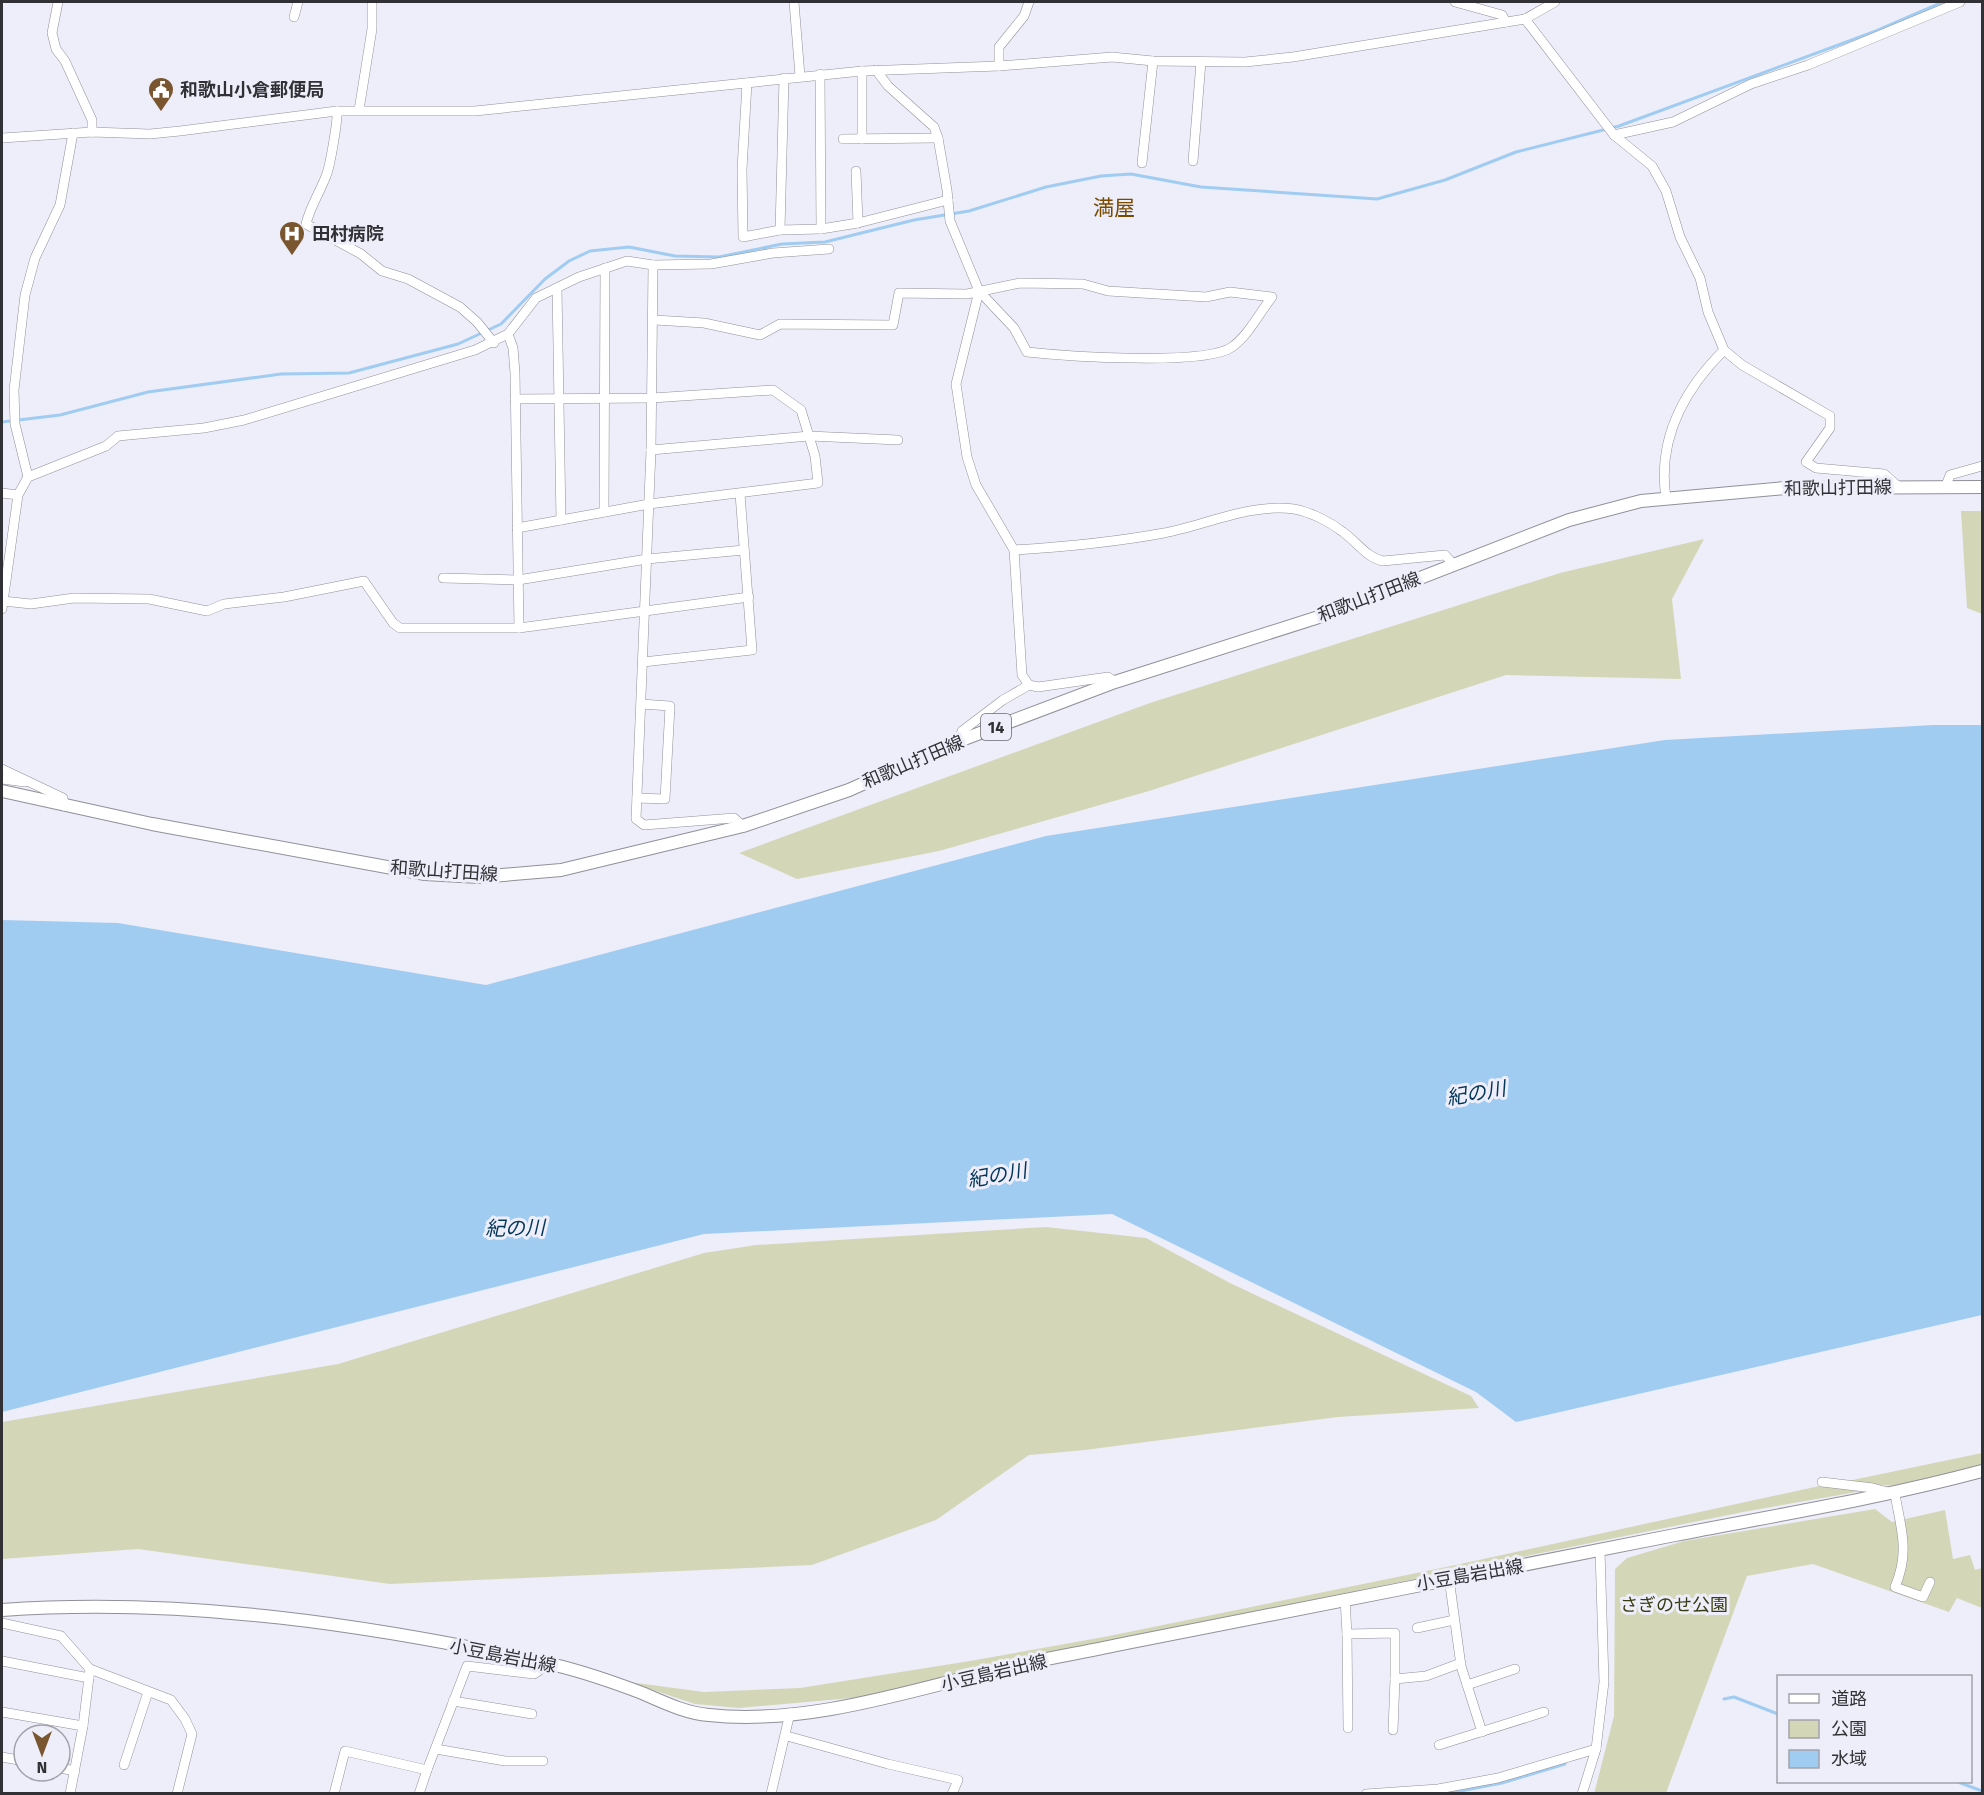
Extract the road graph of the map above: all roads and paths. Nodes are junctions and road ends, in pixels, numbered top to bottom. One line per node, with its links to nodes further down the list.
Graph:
1 (58, 2): 23 (street)
2 (298, 2): 9 (street)
3 (372, 2): 21 (street)
4 (794, 2): 18 (street)
5 (1029, 2): 14 (street)
6 (1455, 2): 11 (street)
7 (1555, 2): 10 (street)
8 (1960, 2): 25 (street)
9 (294, 17)
10 (1526, 19): 11 (street); 25 (street)
11 (1506, 22): 13 (street)
12 (1153, 61): 13 (street); 14 (street); 31 (street)
13 (1201, 62): 30 (street)
14 (999, 66): 15 (street)
15 (876, 70): 16 (street); 27 (street)
16 (862, 71): 17 (street); 28 (street)
17 (820, 74): 18 (street); 35 (street)
18 (800, 76): 19 (street)
19 (784, 78): 20 (street); 36 (street)
20 (747, 82): 21 (street); 36 (street)
21 (359, 110): 22 (street)
22 (337, 111): 23 (street); 44 (street)
23 (92, 132): 24 (street)
24 (73, 133): 26 (street); 54 (street)
25 (1614, 135): 45 (street)
26 (2, 138)
27 (938, 138): 28 (street); 33 (street)
28 (862, 139): 29 (street)
29 (843, 140)
30 (1193, 161)
31 (1142, 163)
32 (856, 171): 34 (street)
33 (948, 204): 34 (street); 41 (street)
34 (858, 223): 35 (street)
35 (821, 229): 36 (street)
36 (780, 230)
37 (829, 249): 38 (street)
38 (653, 265): 39 (street); 42 (street)
39 (605, 268): 40 (street); 47 (street)
40 (557, 288): 43 (street); 46 (street)
41 (979, 291): 41 (street); 42 (street); 68 (street)
42 (655, 320): 48 (street)
43 (508, 334): 44 (street); 49 (street)
44 (493, 341): 54 (street)
45 (1724, 350): 55 (street); 61 (street)
46 (559, 398): 47 (street); 49 (street); 64 (street)
47 (605, 398): 48 (street); 63 (street)
48 (651, 398): 50 (street); 52 (street)
49 (515, 399): 65 (street)
50 (809, 436): 51 (street); 52 (street); 59 (street)
51 (898, 440)
52 (651, 450): 62 (street)
53 (1983, 466): 56 (street)
54 (28, 477): 60 (street)
55 (1900, 488): 56 (main road, 和歌山打田線 / 14); 61 (main road, 和歌山打田線 / 14)
56 (1945, 488): 57 (main road, 和歌山打田線 / 14)
57 (1983, 488)
58 (2, 493): 60 (street)
59 (740, 494): 62 (street); 67 (street)
60 (18, 495): 66 (street)
61 (1666, 498): 70 (main road, 和歌山打田線 / 14)
62 (649, 504): 63 (street); 69 (street)
63 (604, 512): 64 (street)
64 (561, 519): 65 (street)
65 (517, 528): 72 (street)
66 (6, 547): 74 (street)
67 (744, 550): 69 (street); 73 (street)
68 (1014, 550): 70 (street); 79 (street)
69 (647, 560): 72 (street); 75 (street)
70 (1454, 565): 78 (main road, 和歌山打田線 / 14)
71 (443, 578): 72 (street)
72 (518, 580): 76 (street)
73 (749, 597): 75 (street); 77 (street)
74 (2, 605): 76 (street)
75 (645, 610): 76 (street); 77 (street)
76 (519, 628)
77 (643, 662): 80 (street)
78 (1115, 682): 79 (street); 81 (main road, 和歌山打田線 / 14)
79 (1029, 685): 81 (street)
80 (641, 704): 86 (street); 86 (street)
81 (959, 741): 88 (main road, 和歌山打田線 / 14)
82 (2, 769): 84 (street)
83 (2, 778): 84 (street)
84 (28, 782): 87 (street)
85 (2, 791): 87 (main road, 和歌山打田線 / 14)
86 (637, 798): 88 (street)
87 (64, 806): 88 (main road, 和歌山打田線 / 14)
88 (743, 826)
89 (1983, 1471): 91 (main road, 小豆島岩出線)
90 (1822, 1482): 91 (street)
91 (1895, 1494): 92 (main road, 小豆島岩出線); 94 (street)
92 (1600, 1550): 93 (main road, 小豆島岩出線); 121 (street)
93 (1449, 1578): 95 (main road, 小豆島岩出線); 97 (street)
94 (1930, 1582)
95 (1345, 1599): 100 (street); 112 (main road, 小豆島岩出線)
96 (2, 1610): 103 (main road, 小豆島岩出線)
97 (1454, 1620): 99 (street); 102 (street)
98 (2, 1623): 105 (street)
99 (1417, 1628)
100 (1347, 1634): 106 (street); 115 (street)
101 (2, 1661): 105 (street)
102 (1461, 1663): 106 (street); 107 (street)
103 (549, 1664): 109 (street); 112 (main road, 小豆島岩出線)
104 (1515, 1669): 107 (street)
105 (89, 1674): 108 (street); 114 (street)
106 (1395, 1679): 116 (street)
107 (1467, 1685): 117 (street)
108 (148, 1692): 123 (street); 129 (street)
109 (453, 1701): 113 (street); 120 (street)
110 (2, 1712): 114 (street)
111 (1544, 1712): 117 (street)
112 (790, 1713): 118 (street)
113 (532, 1714)
114 (83, 1726): 126 (street)
115 (1348, 1728)
116 (1393, 1730)
117 (1482, 1732): 119 (street)
118 (787, 1736): 132 (street); 133 (street)
119 (1439, 1746)
120 (436, 1749): 122 (street); 125 (street)
121 (1596, 1749): 127 (street); 135 (street)
122 (543, 1761)
123 (124, 1765)
124 (72, 1770): 126 (street)
125 (427, 1770): 130 (street); 131 (street)
126 (75, 1771): 128 (street)
127 (1438, 1791): 134 (street)
128 (70, 1794)
129 (177, 1794)
130 (334, 1794)
131 (419, 1794)
132 (771, 1794)
133 (952, 1794)
134 (1366, 1794)
135 (1582, 1794)

